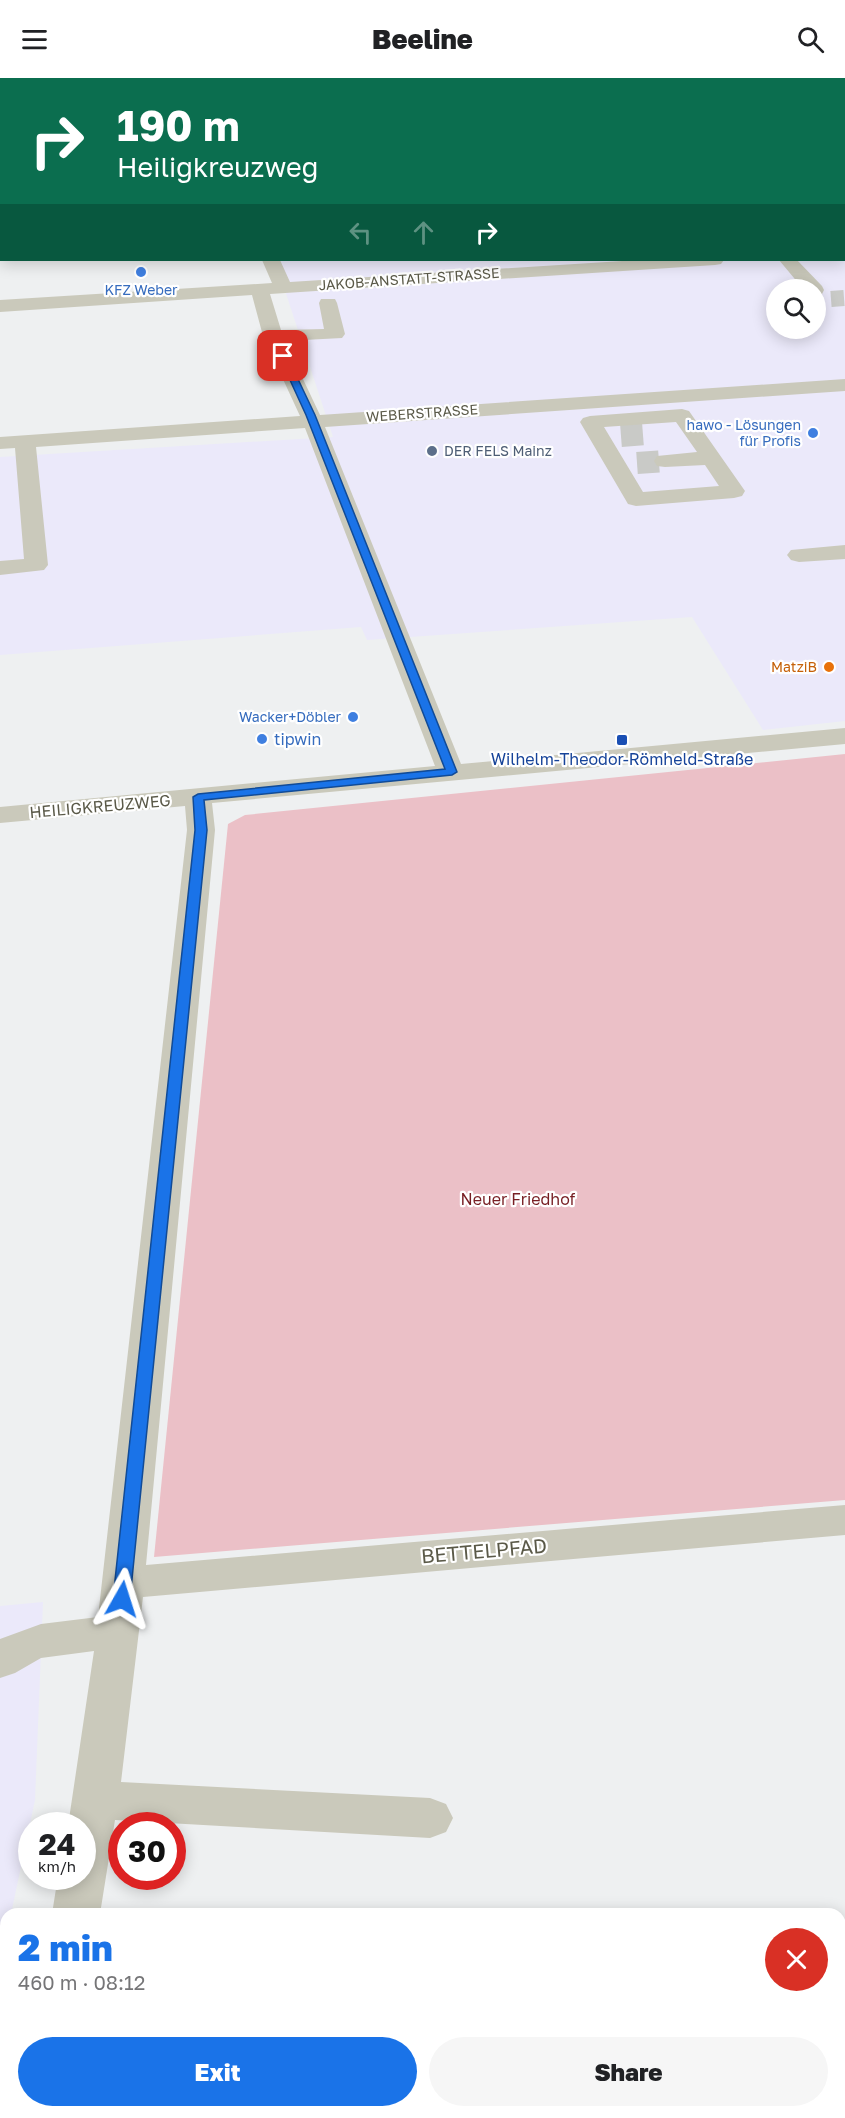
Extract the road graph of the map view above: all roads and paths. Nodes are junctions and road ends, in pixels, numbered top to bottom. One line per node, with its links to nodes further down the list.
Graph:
1 (271, 261): 9 (street)
2 (680, 261): 5 (street, JAKOB-ANSTATT-STRASSE)
3 (789, 261): 7 (street)
4 (338, 264): 8 (street)
5 (542, 265): 8 (street, JAKOB-ANSTATT-STRASSE)
6 (179, 274): 11 (street)
7 (806, 279)
8 (347, 283): 9 (street, JAKOB-ANSTATT-STRASSE)
9 (283, 287): 10 (street, JAKOB-ANSTATT-STRASSE)
10 (259, 289): 11 (street, JAKOB-ANSTATT-STRASSE); 14 (street)
11 (186, 294): 13 (street, JAKOB-ANSTATT-STRASSE)
12 (328, 303): 14 (street)
13 (0, 306)
14 (273, 336): 18 (street)
15 (845, 385): 16 (street, WEBERSTRASSE)
16 (792, 388): 17 (street); 18 (street, WEBERSTRASSE)
17 (811, 410)
18 (312, 421): 20 (street, WEBERSTRASSE); 26 (street)
19 (697, 437): 19 (street); 19 (street)
20 (25, 442): 21 (street, WEBERSTRASSE); 24 (street)
21 (0, 443)
22 (845, 552): 23 (street)
23 (799, 555)
24 (0, 568)
25 (845, 736): 26 (street, HEILIGKREUZWEG)
26 (452, 772): 27 (street, HEILIGKREUZWEG)
27 (198, 797): 28 (street, HEILIGKREUZWEG); 30 (street)
28 (0, 815)
29 (845, 1520): 30 (street, BETTELPFAD)
30 (123, 1583): 31 (street)
31 (118, 1632): 32 (street); 33 (street)
32 (0, 1661)
33 (96, 1800): 34 (street); 35 (street)
34 (94, 1812)
35 (430, 1818)
36 (80, 1890): 37 (street)
37 (77, 1908)

